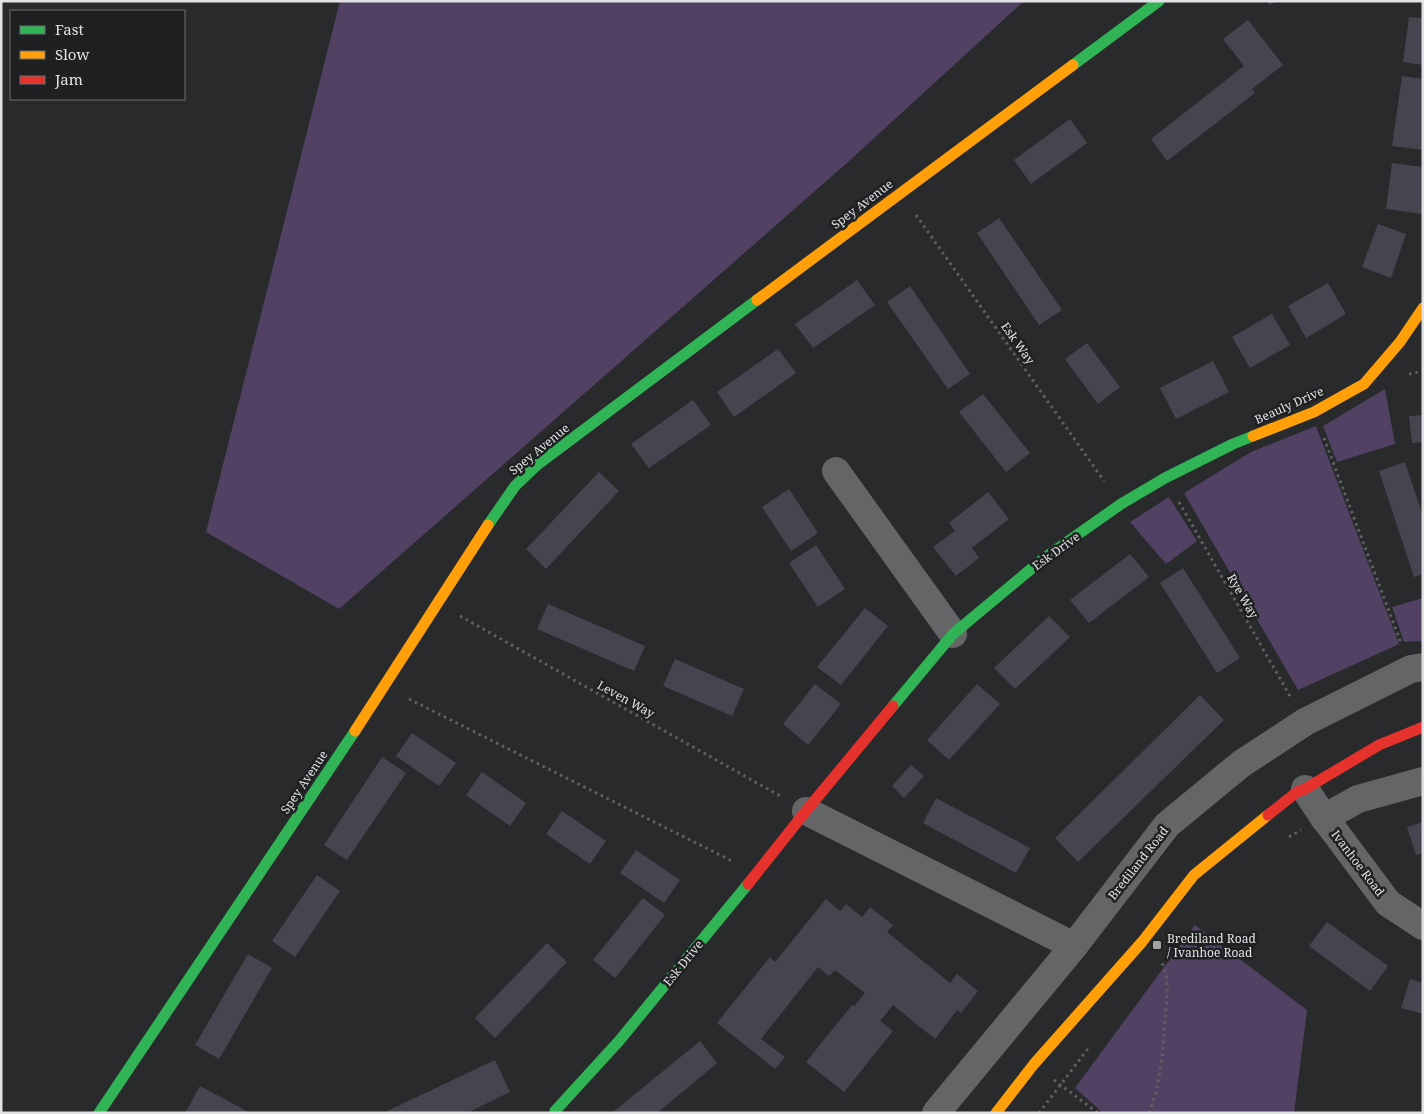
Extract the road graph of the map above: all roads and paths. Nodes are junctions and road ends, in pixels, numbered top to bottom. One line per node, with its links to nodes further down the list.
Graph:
1 (1158, 1): 2 (street, Spey Avenue)
2 (900, 192): 7 (path, Esk Way); 8 (street, Spey Avenue)
3 (1423, 308): 4 (street, Beauly Drive)
4 (1314, 412): 6 (street, Beauly Drive); 10 (path)
5 (836, 471): 9 (street)
6 (1165, 478): 7 (street, Esk Drive); 12 (path, Rye Way)
7 (1121, 504): 9 (street, Esk Drive)
8 (438, 603): 11 (street, Spey Avenue); 16 (path, Leven Way)
9 (953, 634): 16 (street, Esk Drive)
10 (1417, 668): 12 (street, Brediland Road)
11 (384, 687): 18 (path); 24 (street, Spey Avenue)
12 (1305, 722): 21 (street, Brediland Road)
13 (1423, 727): 15 (street)
14 (1423, 782): 17 (street)
15 (1305, 789): 17 (street, Ivanhoe Road); 20 (street)
16 (806, 811): 18 (street, Esk Drive); 21 (street)
17 (1324, 818): 19 (street, Ivanhoe Road)
18 (757, 873): 23 (street, Esk Drive)
19 (1423, 926)
20 (1142, 942): 22 (street); 28 (path)
21 (1074, 946): 25 (street, Brediland Road)
22 (1034, 1064): 26 (street); 27 (path)
23 (555, 1111)
24 (99, 1113)
25 (936, 1113)
26 (996, 1113)
27 (1098, 1113)
28 (1149, 1113)

